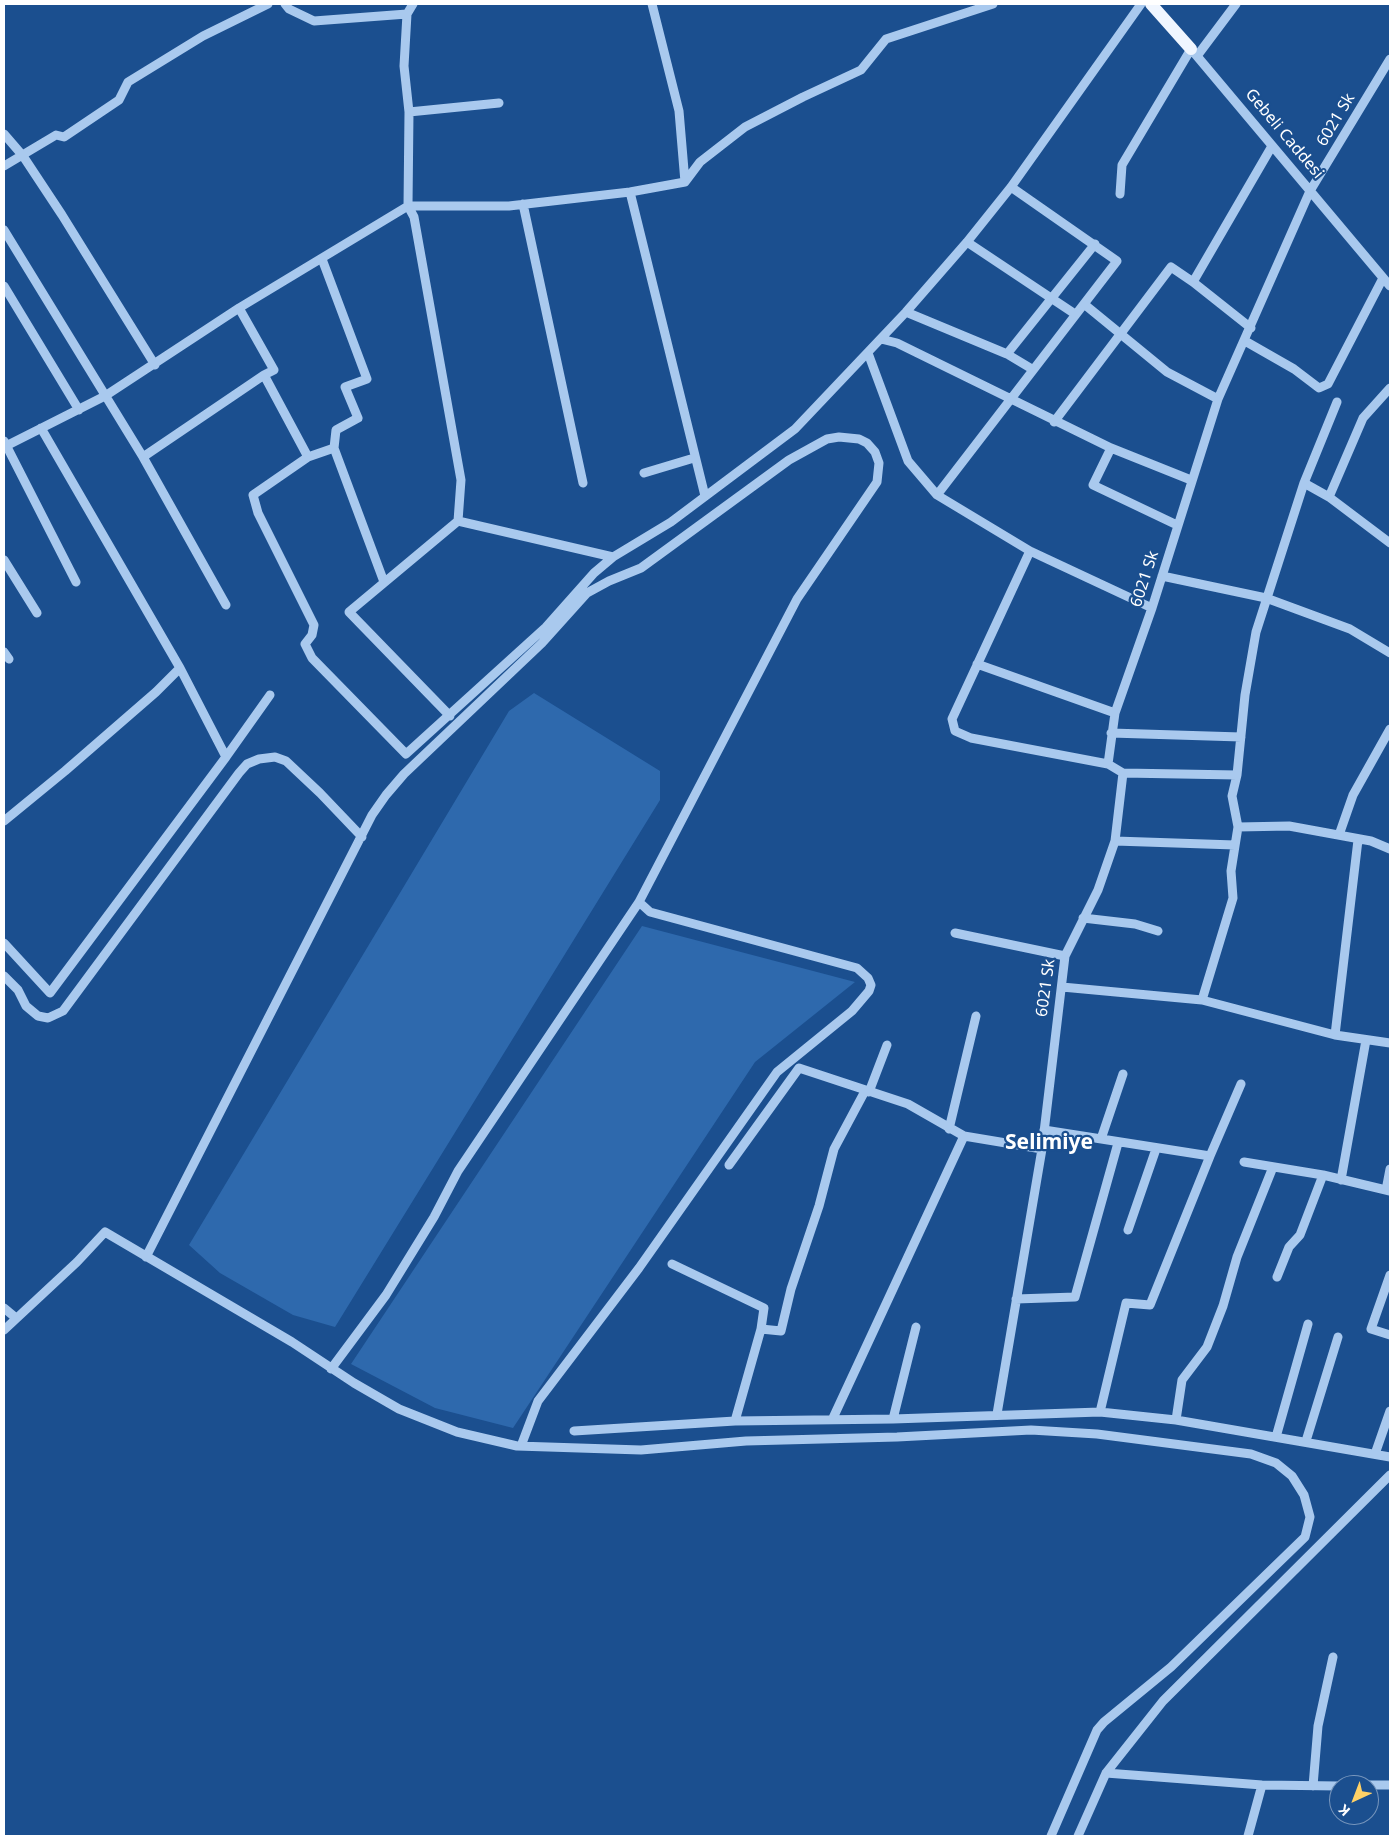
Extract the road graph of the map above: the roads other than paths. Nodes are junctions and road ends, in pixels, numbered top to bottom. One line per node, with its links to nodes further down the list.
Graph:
1 (268, 4): 16 (street)
2 (285, 4): 9 (street)
3 (413, 4): 9 (street)
4 (652, 4): 18 (street)
5 (1141, 4): 19 (street)
6 (1151, 4): 10 (main road, Gebeli Caddesi)
7 (1236, 4): 10 (street)
8 (987, 5): 18 (street)
9 (407, 14): 13 (street)
10 (1194, 52): 15 (street, Gebeli Caddesi); 22 (street)
11 (1390, 59): 20 (street, 6021 Sk)
12 (499, 103): 13 (street)
13 (409, 112): 24 (street)
14 (4, 134): 16 (street)
15 (1272, 146): 20 (street, Gebeli Caddesi); 30 (street)
16 (23, 156): 17 (street); 44 (street)
17 (4, 166)
18 (685, 182): 21 (street)
19 (1011, 187): 26 (street); 27 (street)
20 (1310, 191): 29 (street, Gebeli Caddesi); 38 (street, 6021 Sk)
21 (630, 192): 23 (street); 60 (street)
22 (1120, 194)
23 (523, 204): 24 (street); 63 (street)
24 (408, 206): 28 (street); 68 (street)
25 (4, 230): 48 (street)
26 (967, 242): 33 (street); 36 (street)
27 (1095, 244): 33 (street); 34 (street)
28 (322, 259): 35 (street); 56 (street)
29 (1383, 278): 32 (street, Gebeli Caddesi); 41 (street)
30 (1193, 282): 38 (street); 39 (street)
31 (4, 286): 52 (street)
32 (1390, 286)
33 (1051, 297): 37 (street); 43 (street)
34 (1084, 304): 37 (street); 39 (street)
35 (239, 308): 44 (street); 46 (street)
36 (906, 312): 40 (street); 43 (street)
37 (1075, 314): 45 (street)
38 (1251, 328): 41 (street, 6021 Sk)
39 (1121, 334): 49 (street); 53 (street)
40 (881, 339): 42 (street); 50 (street)
41 (1245, 341): 49 (street, 6021 Sk)
42 (868, 353): 65 (street); 66 (street)
43 (1007, 354): 45 (street)
44 (155, 365): 48 (street)
45 (1032, 369): 50 (street)
46 (264, 375): 58 (street); 59 (street)
47 (1390, 388): 67 (street)
48 (105, 396): 52 (street); 58 (street)
49 (1218, 399): 62 (street, 6021 Sk)
50 (1010, 400): 53 (street); 65 (street)
51 (1337, 402): 64 (street)
52 (78, 410): 54 (street)
53 (1054, 422): 57 (street)
54 (41, 428): 55 (street); 83 (street)
55 (5, 445): 75 (street)
56 (334, 448): 59 (street); 76 (street)
57 (1111, 448): 62 (street); 69 (street)
58 (143, 457): 78 (street)
59 (308, 457): 86 (street)
60 (694, 458): 61 (street); 66 (street)
61 (644, 473)
62 (1191, 480): 69 (street, 6021 Sk)
63 (583, 483)
64 (1304, 483): 67 (street); 77 (street)
65 (937, 495): 71 (street)
66 (705, 496): 72 (street)
67 (1329, 497): 70 (street)
68 (458, 521): 72 (street); 76 (street)
69 (1177, 525): 74 (street, 6021 Sk)
70 (1390, 543)
71 (1030, 550): 79 (street); 82 (street)
72 (613, 557): 86 (street)
73 (4, 560): 80 (street)
74 (1162, 576): 77 (street); 79 (street, 6021 Sk)
75 (76, 582)
76 (384, 582): 86 (street)
77 (1266, 598): 81 (street); 89 (street)
78 (226, 605)
79 (1152, 608): 85 (street, 6021 Sk)
80 (37, 613)
81 (1390, 653)
82 (977, 664): 85 (street); 91 (street)
83 (180, 668): 90 (street); 94 (street)
84 (270, 695): 90 (street)
85 (1115, 712): 88 (street, 6021 Sk)
86 (450, 716)
87 (1390, 729): 96 (street)
88 (1111, 733): 89 (street); 91 (street, 6021 Sk)
89 (1242, 737): 93 (street)
90 (226, 757): 106 (street)
91 (1108, 764): 92 (street)
92 (1123, 773): 93 (street); 99 (street, 6021 Sk)
93 (1237, 775): 95 (street)
94 (4, 821)
95 (1238, 827): 96 (street); 100 (street)
96 (1339, 835): 98 (street)
97 (362, 837): 102 (street); 108 (street); 135 (street)
98 (1358, 840): 101 (street); 112 (street)
99 (1115, 841): 100 (street); 103 (street, 6021 Sk)
100 (1234, 845): 110 (street)
101 (1390, 848)
102 (639, 902): 148 (street); 159 (street)
103 (1083, 918): 104 (street); 107 (street, 6021 Sk)
104 (1158, 931)
105 (955, 933): 107 (street)
106 (4, 942)
107 (1065, 956): 109 (street, 6021 Sk)
108 (4, 976)
109 (1062, 986): 110 (street); 120 (street, 6021 Sk)
110 (1202, 1000): 112 (street)
111 (976, 1016): 119 (street)
112 (1335, 1036): 113 (street)
113 (1366, 1040): 114 (street); 132 (street)
114 (1390, 1044)
115 (887, 1045): 118 (street)
116 (1123, 1074): 122 (street)
117 (1241, 1084): 126 (street)
118 (867, 1091): 119 (street); 128 (street); 144 (street)
119 (949, 1129): 121 (street)
120 (1044, 1130): 122 (street); 125 (street, 6021 Sk)
121 (964, 1136): 125 (street); 152 (street)
122 (1101, 1140): 123 (street)
123 (1118, 1143): 124 (street); 139 (street)
124 (1156, 1148): 126 (street); 134 (street)
125 (1042, 1149): 139 (street, 6021 Sk)
126 (1210, 1156): 150 (street)
127 (1244, 1162): 129 (street)
128 (728, 1165)
129 (1273, 1167): 131 (street); 154 (street)
130 (1390, 1169): 133 (street)
131 (1323, 1176): 132 (street); 138 (street)
132 (1341, 1180): 133 (street)
133 (1388, 1190)
134 (1128, 1230)
135 (146, 1257): 141 (street); 148 (street)
136 (672, 1264): 144 (street)
137 (1390, 1275): 146 (street)
138 (1277, 1277)
139 (1016, 1299): 151 (street, 6021 Sk)
140 (4, 1308): 141 (street)
141 (16, 1318): 145 (street)
142 (1308, 1324): 157 (street)
143 (916, 1327): 153 (street)
144 (761, 1329): 155 (street)
145 (4, 1330)
146 (1390, 1336)
147 (1338, 1337): 158 (street)
148 (331, 1369): 159 (street)
149 (1390, 1411): 160 (street)
150 (1100, 1412): 151 (street); 154 (street)
151 (997, 1414): 153 (street)
152 (833, 1418): 153 (street); 155 (street)
153 (893, 1419)
154 (1176, 1420): 157 (street)
155 (735, 1421): 156 (street)
156 (574, 1431)
157 (1276, 1437): 158 (street)
158 (1306, 1441): 160 (street)
159 (521, 1446): 168 (street)
160 (1375, 1454): 161 (street)
161 (1390, 1457)
162 (1390, 1475): 164 (street)
163 (1333, 1657): 166 (street)
164 (1106, 1773): 165 (street); 169 (street)
165 (1262, 1785): 166 (street); 170 (street)
166 (1313, 1786): 167 (street)
167 (1329, 1786)
168 (1051, 1836)
169 (1078, 1836)
170 (1248, 1836)

